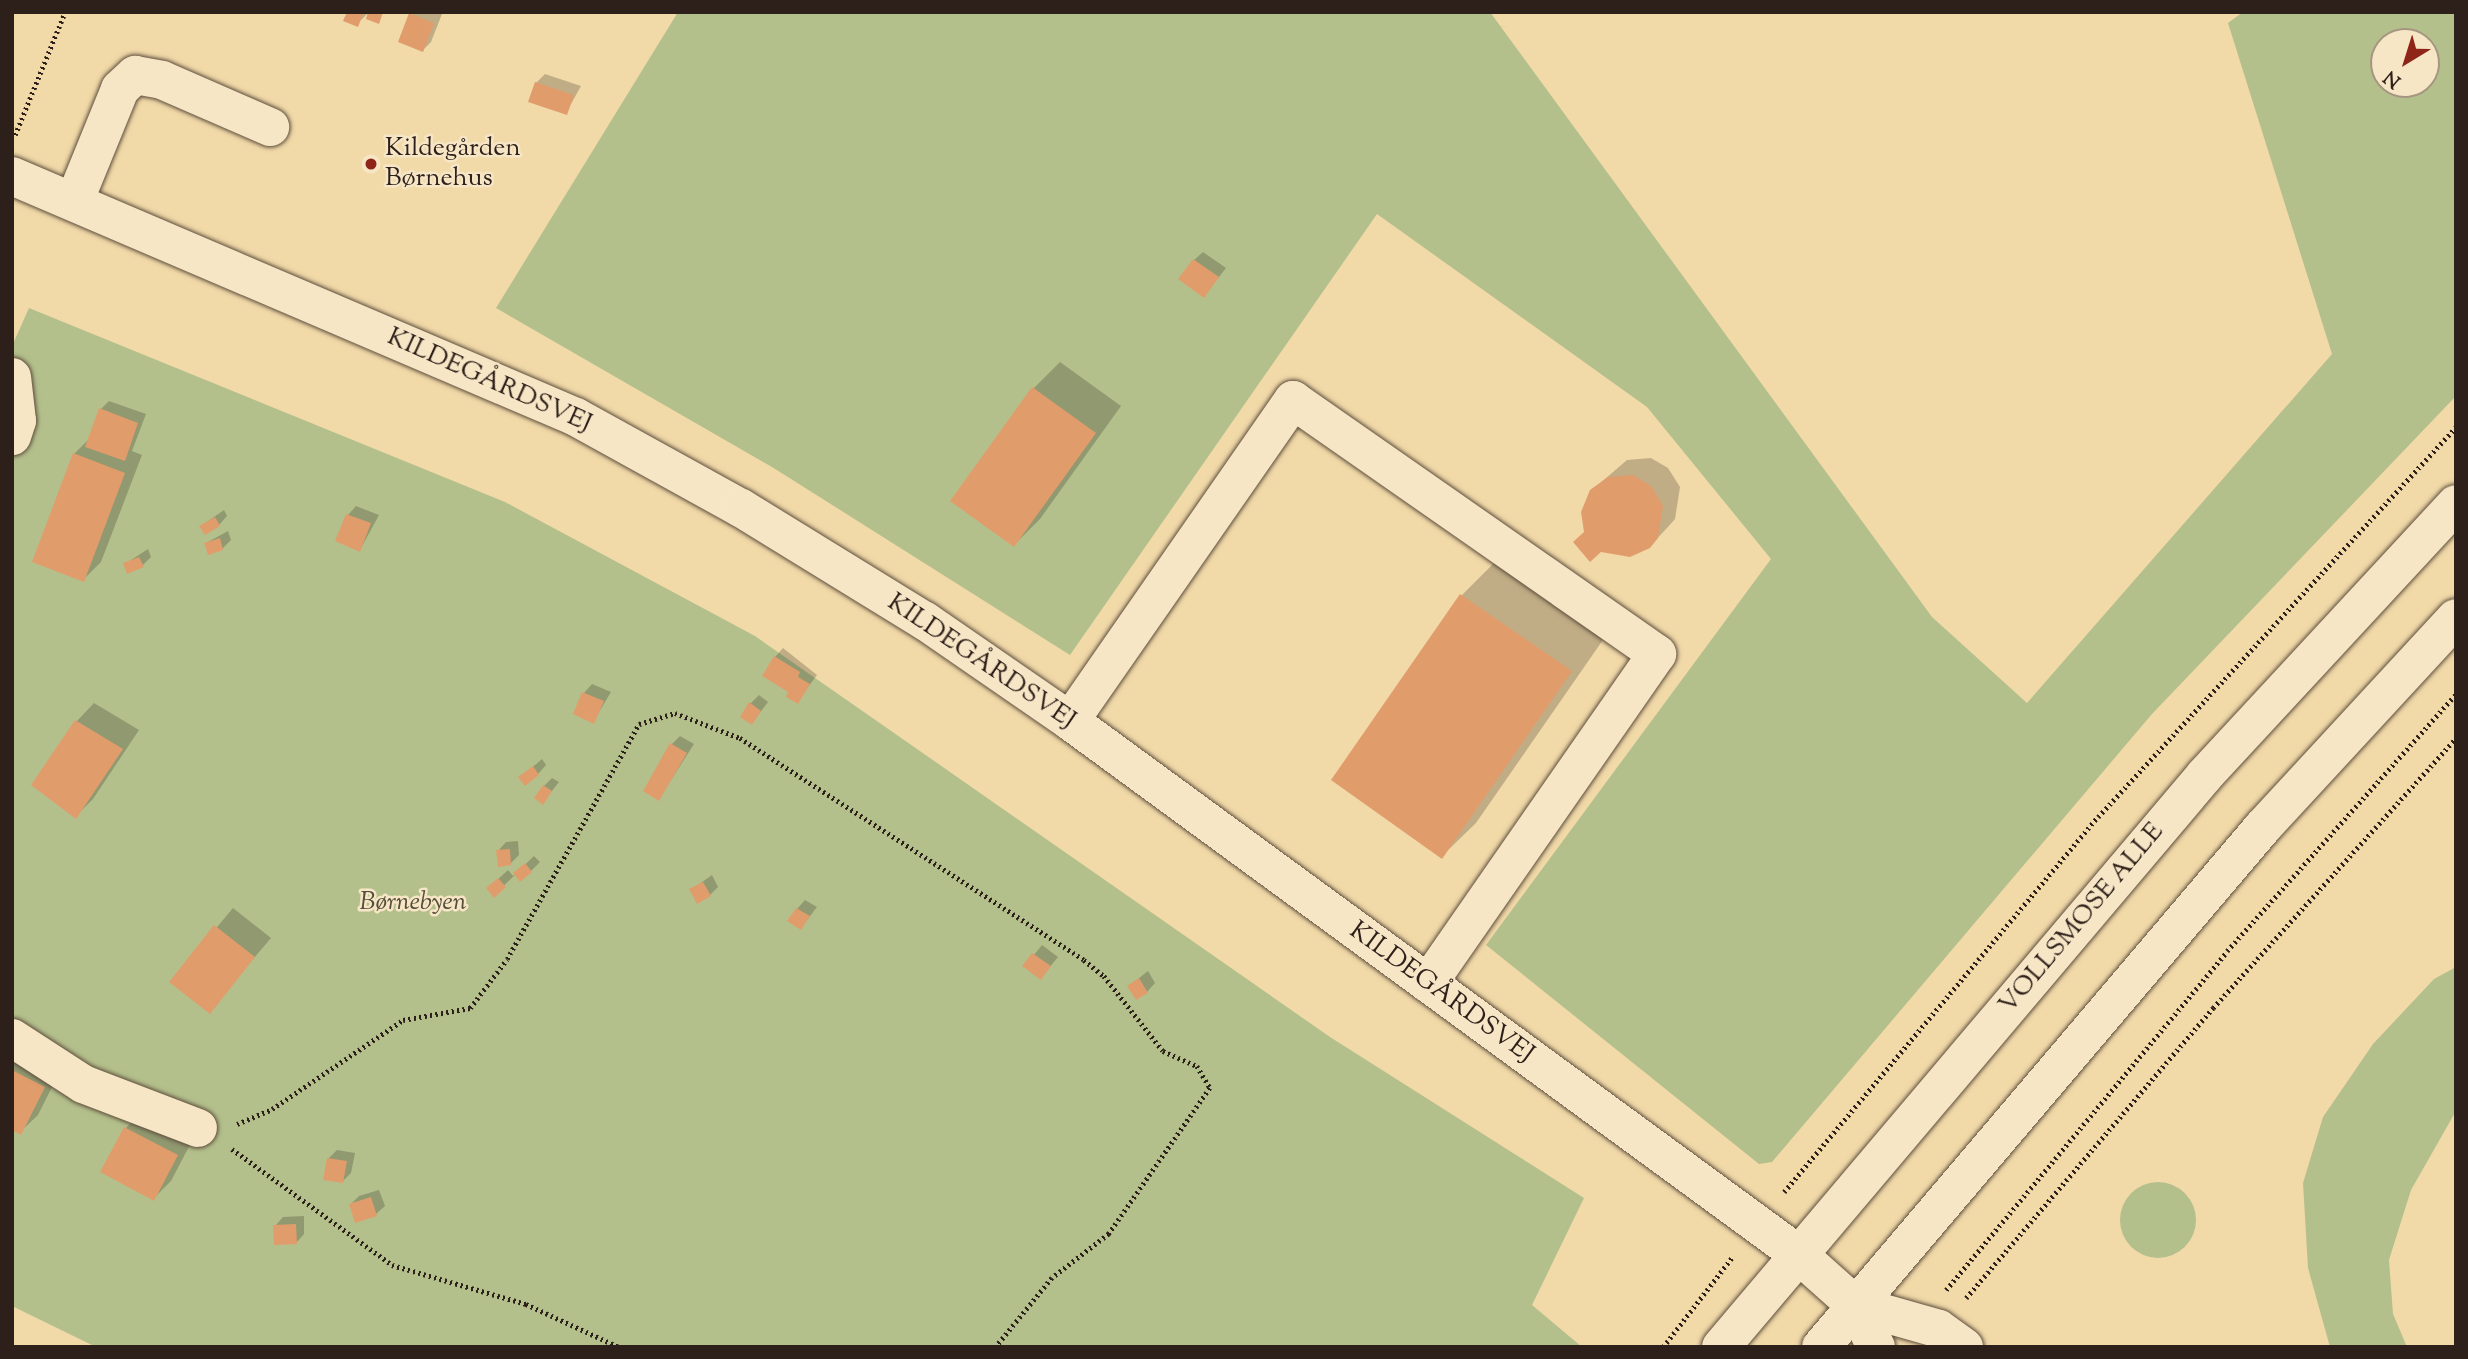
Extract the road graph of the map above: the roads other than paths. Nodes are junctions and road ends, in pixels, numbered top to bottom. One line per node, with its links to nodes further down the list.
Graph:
1 (270, 127): 3 (street)
2 (12, 176): 3 (street, KILDEGÅRDSVEJ)
3 (74, 202): 8 (street, KILDEGÅRDSVEJ)
4 (12, 377): 5 (street)
5 (12, 436)
6 (2456, 504): 12 (street, VOLLSMOSE ALLE)
7 (2456, 618): 13 (street)
8 (1070, 721): 9 (street, KILDEGÅRDSVEJ); 9 (street)
9 (1428, 983): 12 (street, KILDEGÅRDSVEJ)
10 (12, 1038): 11 (street)
11 (198, 1128)
12 (1798, 1254): 13 (street, KILDEGÅRDSVEJ); 15 (street, VOLLSMOSE ALLE)
13 (1855, 1305): 14 (street); 16 (street); 17 (street)
14 (1940, 1333)
15 (1721, 1347)
16 (1821, 1347)
17 (1876, 1347)

